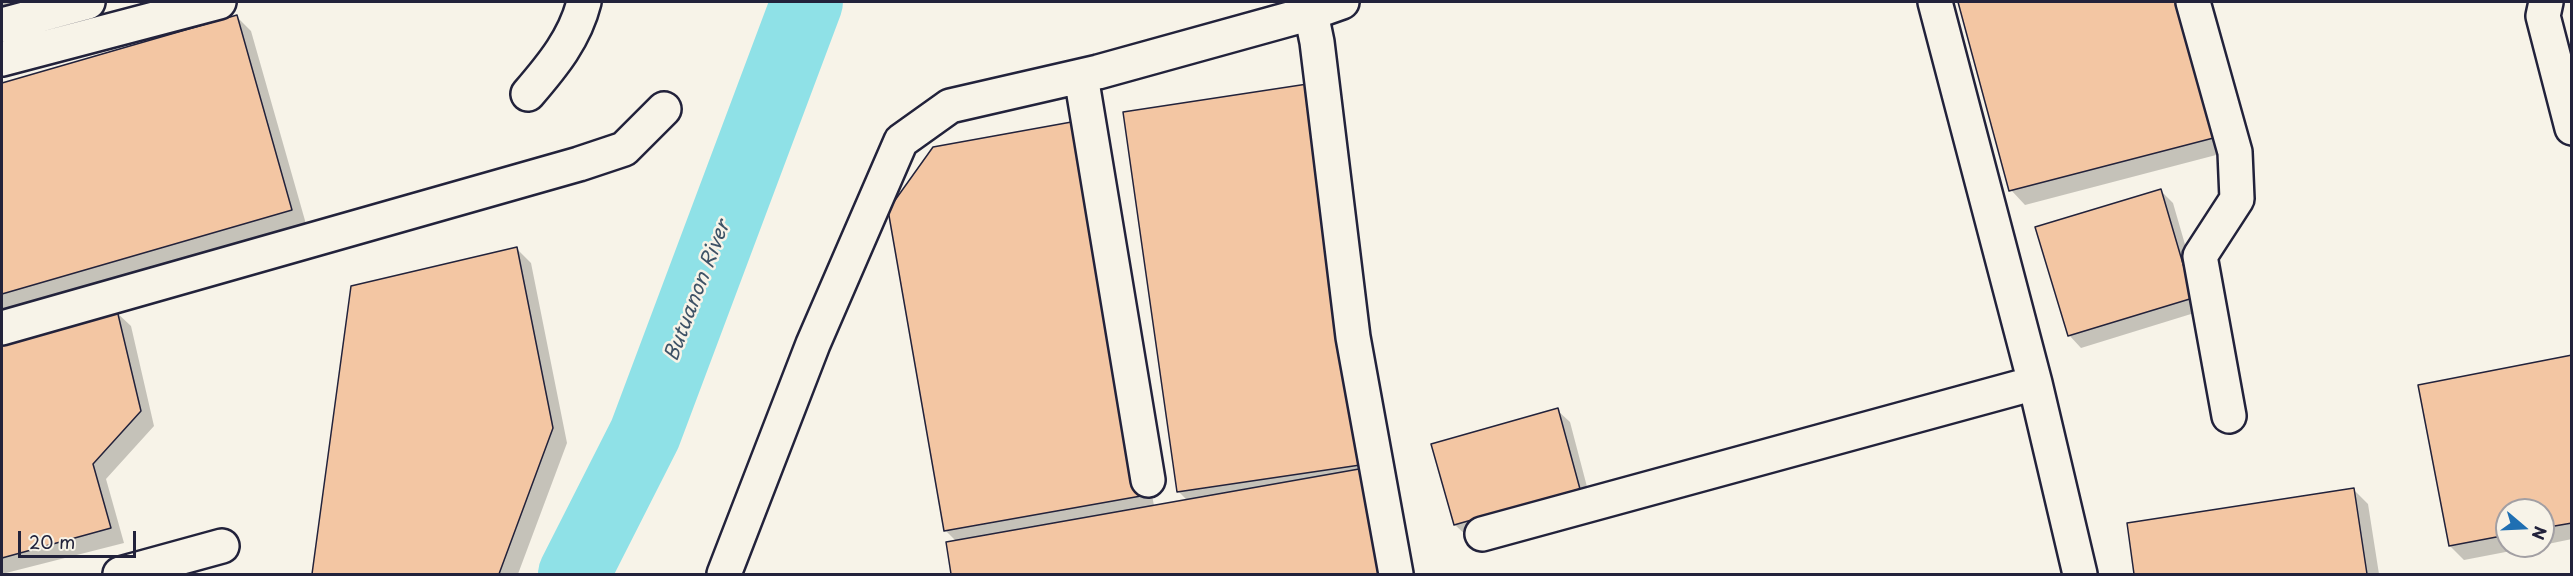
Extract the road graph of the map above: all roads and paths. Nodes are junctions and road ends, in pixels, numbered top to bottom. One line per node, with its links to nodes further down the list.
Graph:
1 (88, 2): 9 (street)
2 (219, 2): 10 (street)
3 (584, 2): 12 (street)
4 (1342, 2): 8 (street)
5 (1935, 2): 16 (street)
6 (2193, 2): 17 (street)
7 (2546, 2): 14 (street)
8 (1311, 13): 11 (street); 23 (street)
9 (2, 25)
10 (2, 58)
11 (1081, 76): 18 (street); 22 (street)
12 (528, 94)
13 (664, 109): 15 (street)
14 (2571, 128)
15 (2, 328)
16 (2035, 382): 19 (street); 24 (street)
17 (2229, 416)
18 (1148, 480)
19 (1482, 534)
20 (222, 546): 21 (street)
21 (120, 574)
22 (724, 574)
23 (1396, 574)
24 (2080, 574)

